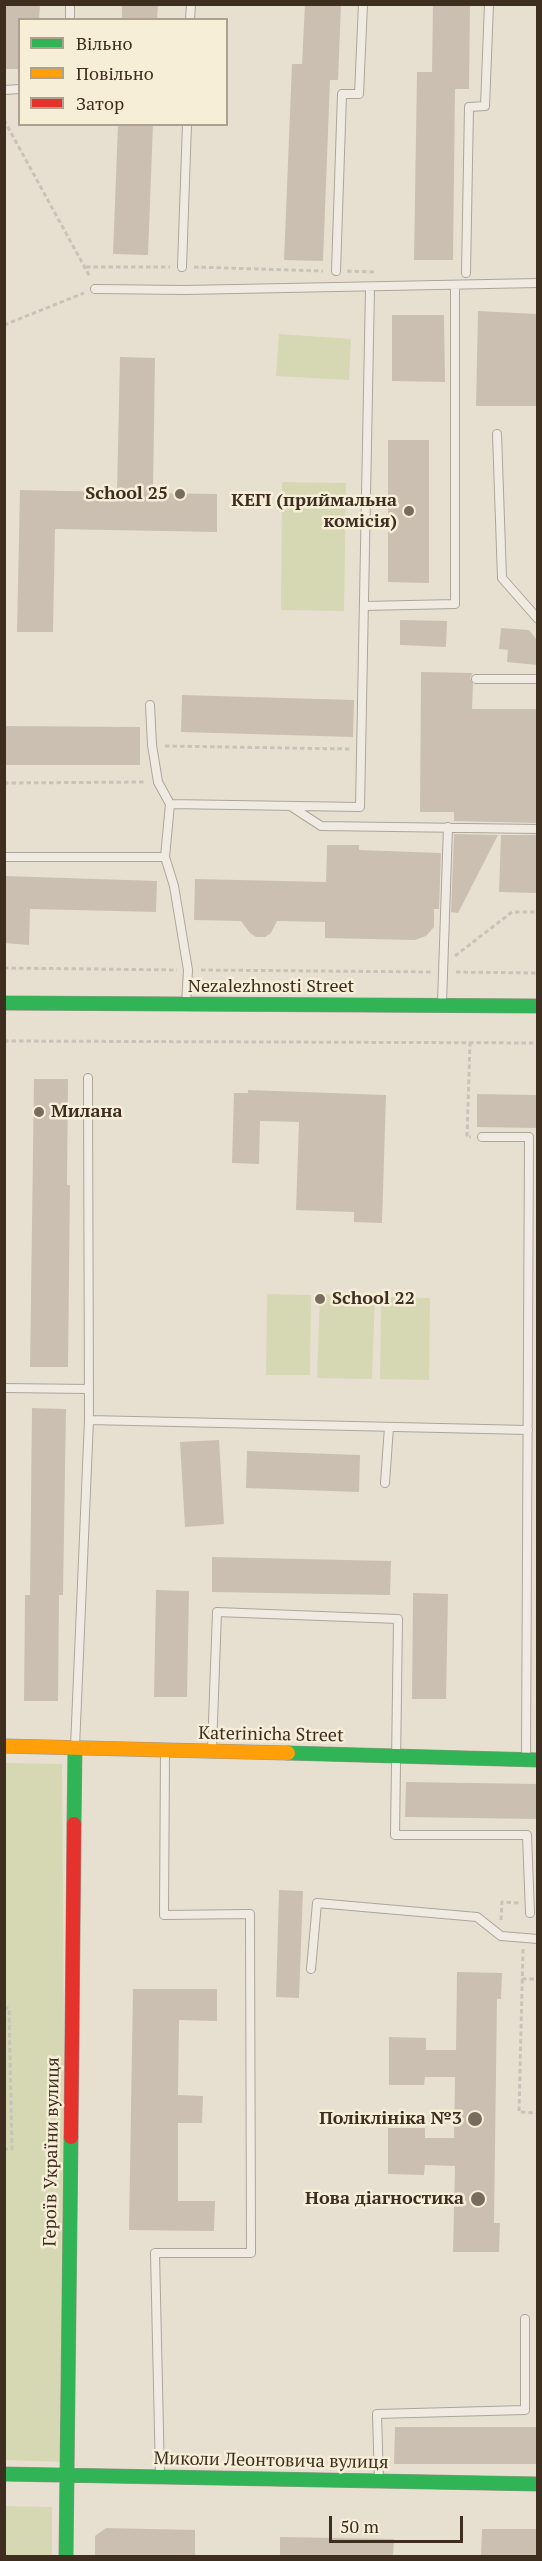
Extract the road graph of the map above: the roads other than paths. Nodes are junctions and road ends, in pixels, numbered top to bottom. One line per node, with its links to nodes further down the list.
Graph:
1 (363, 4): 5 (lane)
2 (489, 4): 6 (lane)
3 (187, 126): 4 (lane)
4 (182, 267)
5 (336, 271)
6 (466, 273)
7 (537, 283): 8 (lane)
8 (455, 286): 9 (lane); 12 (lane)
9 (369, 288): 10 (lane); 12 (lane)
10 (95, 289)
11 (497, 434): 13 (lane)
12 (364, 606): 18 (lane)
13 (537, 619)
14 (476, 679): 15 (lane)
15 (537, 679)
16 (150, 705): 17 (lane)
17 (170, 804): 18 (lane); 22 (lane)
18 (291, 806): 19 (lane)
19 (448, 827): 20 (lane); 25 (lane)
20 (537, 829)
21 (4, 857): 22 (lane)
22 (165, 857): 24 (lane)
23 (4, 1003): 24 (street, Nezalezhnosti Street)
24 (186, 1004): 25 (street, Nezalezhnosti Street)
25 (442, 1005): 26 (street, Nezalezhnosti Street)
26 (537, 1006)
27 (88, 1078): 30 (lane)
28 (482, 1137): 31 (lane)
29 (4, 1388): 30 (lane)
30 (89, 1389): 32 (lane)
31 (533, 1396): 34 (lane)
32 (89, 1420): 33 (lane); 37 (lane)
33 (389, 1427): 34 (lane); 35 (lane)
34 (528, 1430): 41 (lane)
35 (385, 1483)
36 (4, 1746): 37 (street, Katerinicha Street)
37 (75, 1748): 38 (street, Katerinicha Street); 47 (street, Героїв України вулиця)
38 (165, 1750): 39 (street, Katerinicha Street); 48 (lane)
39 (212, 1751): 40 (street, Katerinicha Street); 40 (lane)
40 (398, 1756): 41 (street, Katerinicha Street); 42 (lane)
41 (532, 1759)
42 (530, 1908)
43 (537, 1939): 44 (lane)
44 (311, 1969)
45 (525, 2319): 49 (lane)
46 (4, 2474): 47 (street, Миколи Леонтовича вулиця)
47 (66, 2475): 48 (street, Миколи Леонтовича вулиця); 51 (street, Героїв України вулиця)
48 (160, 2476): 49 (street, Миколи Леонтовича вулиця)
49 (379, 2481): 50 (street, Миколи Леонтовича вулиця)
50 (537, 2484)
51 (66, 2556)

